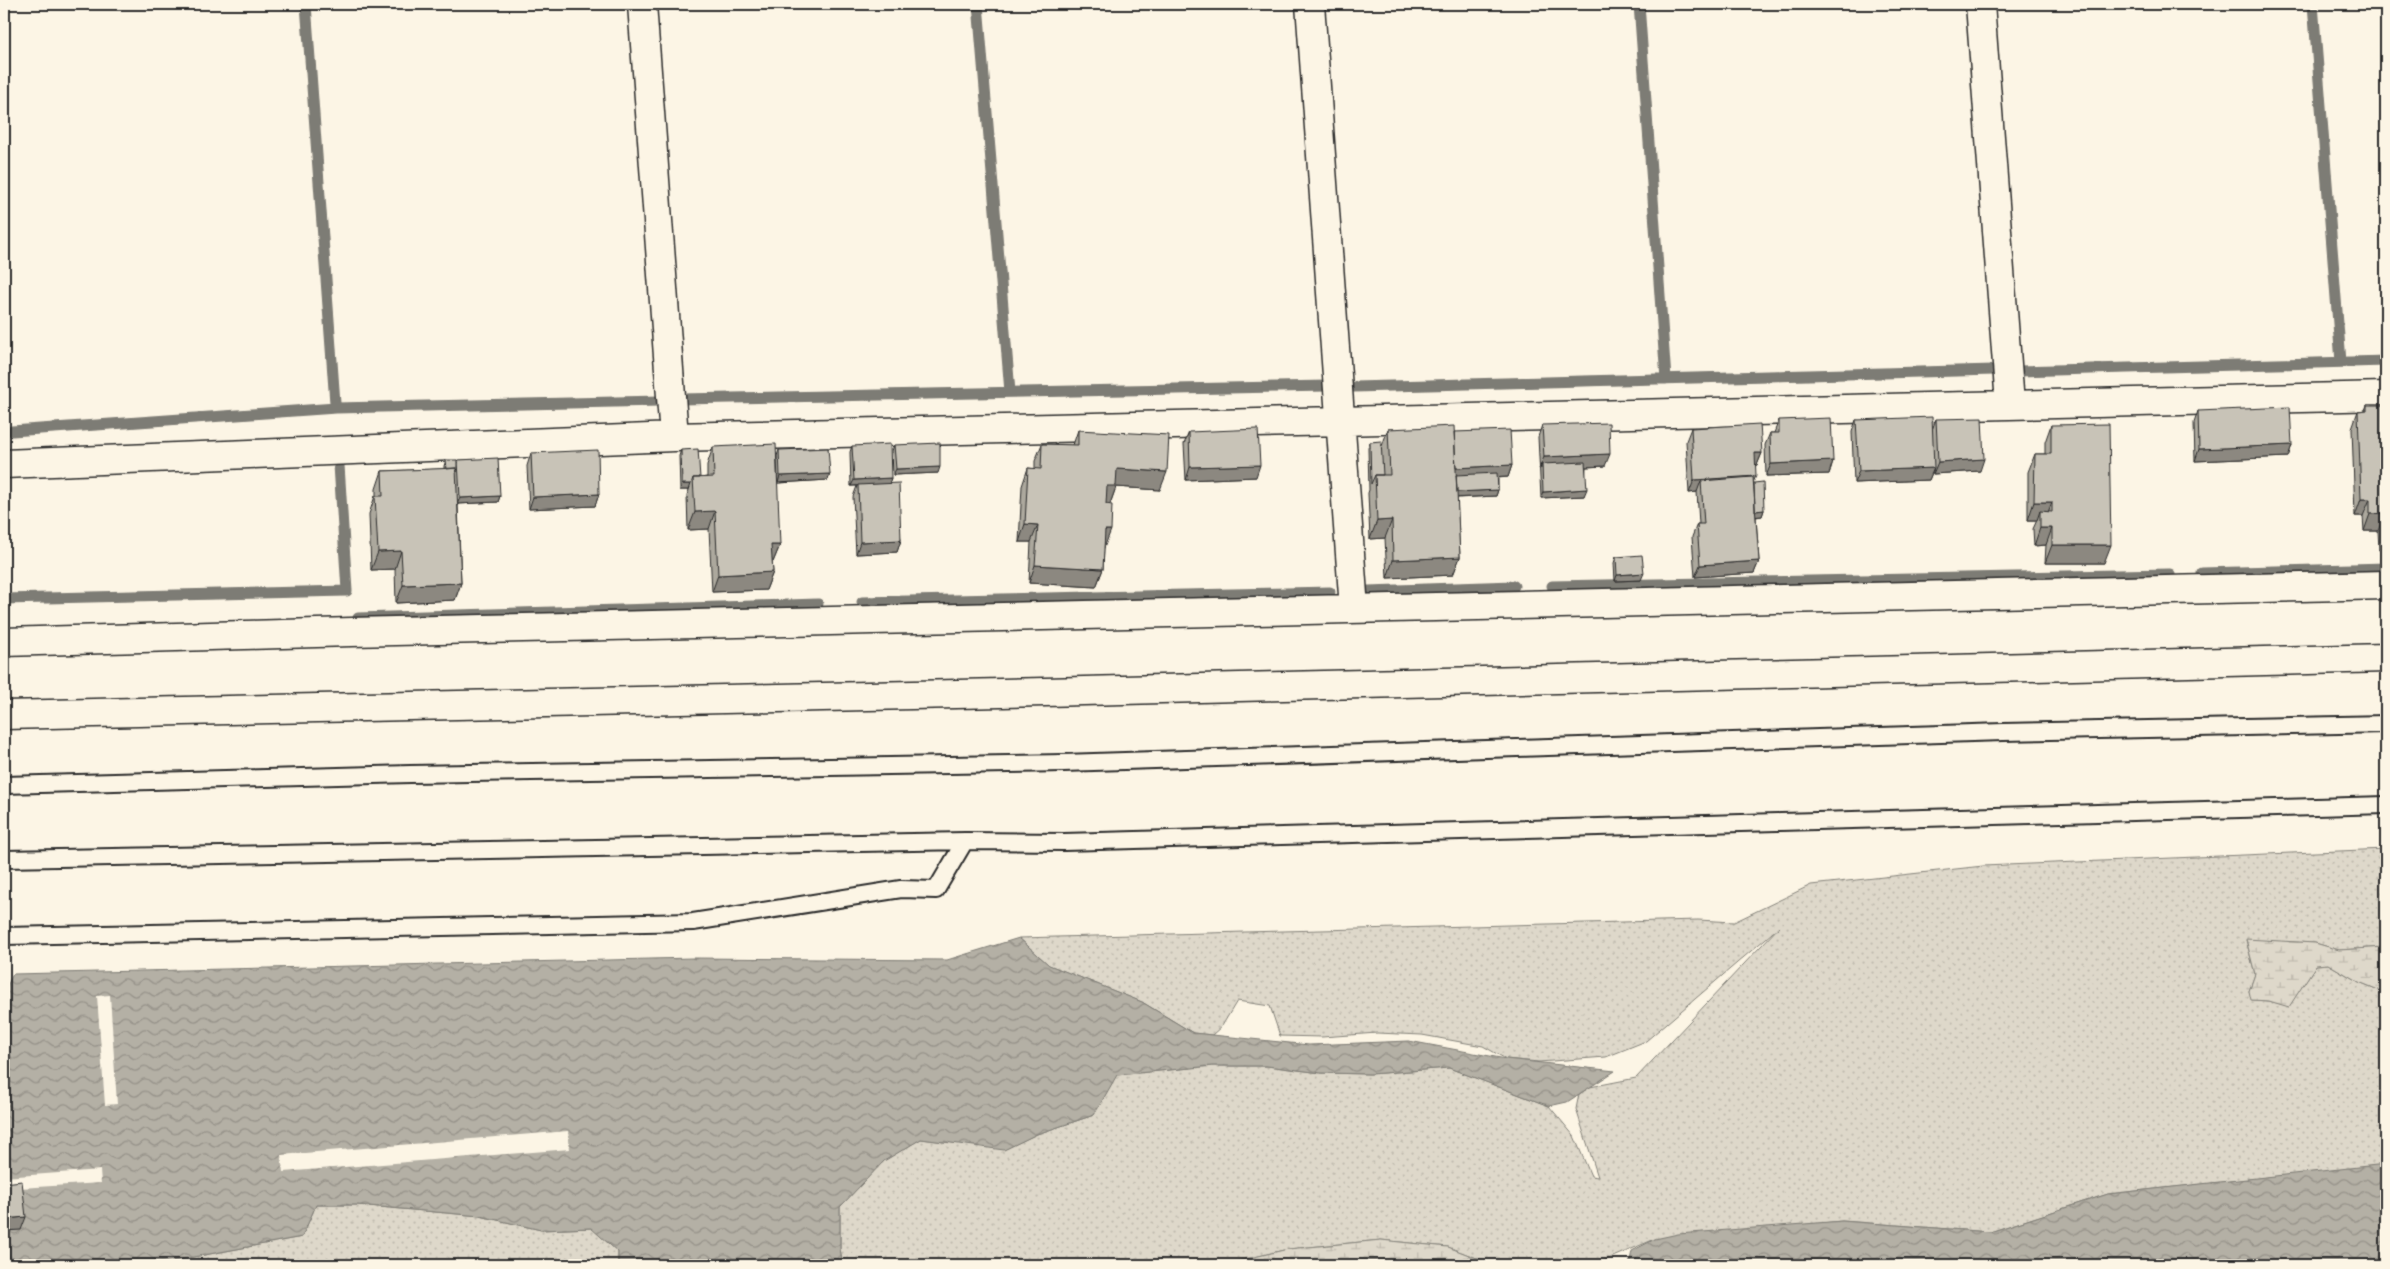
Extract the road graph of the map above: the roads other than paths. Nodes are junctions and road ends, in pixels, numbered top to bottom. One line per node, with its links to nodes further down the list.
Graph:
1 (642, 4): 7 (street)
2 (1310, 4): 6 (street)
3 (1980, 4): 5 (street)
4 (2386, 396): 5 (street)
5 (2010, 404): 6 (street)
6 (1342, 420): 7 (street); 10 (street)
7 (674, 437): 8 (street)
8 (4, 460)
9 (2386, 585): 10 (street)
10 (1354, 609): 11 (street)
11 (4, 642)
12 (2386, 658): 13 (street)
13 (4, 715)
14 (2386, 724): 15 (lane)
15 (4, 785)
16 (2386, 805): 17 (lane)
17 (965, 841): 18 (lane); 19 (lane)
18 (4, 859)
19 (4, 936)

